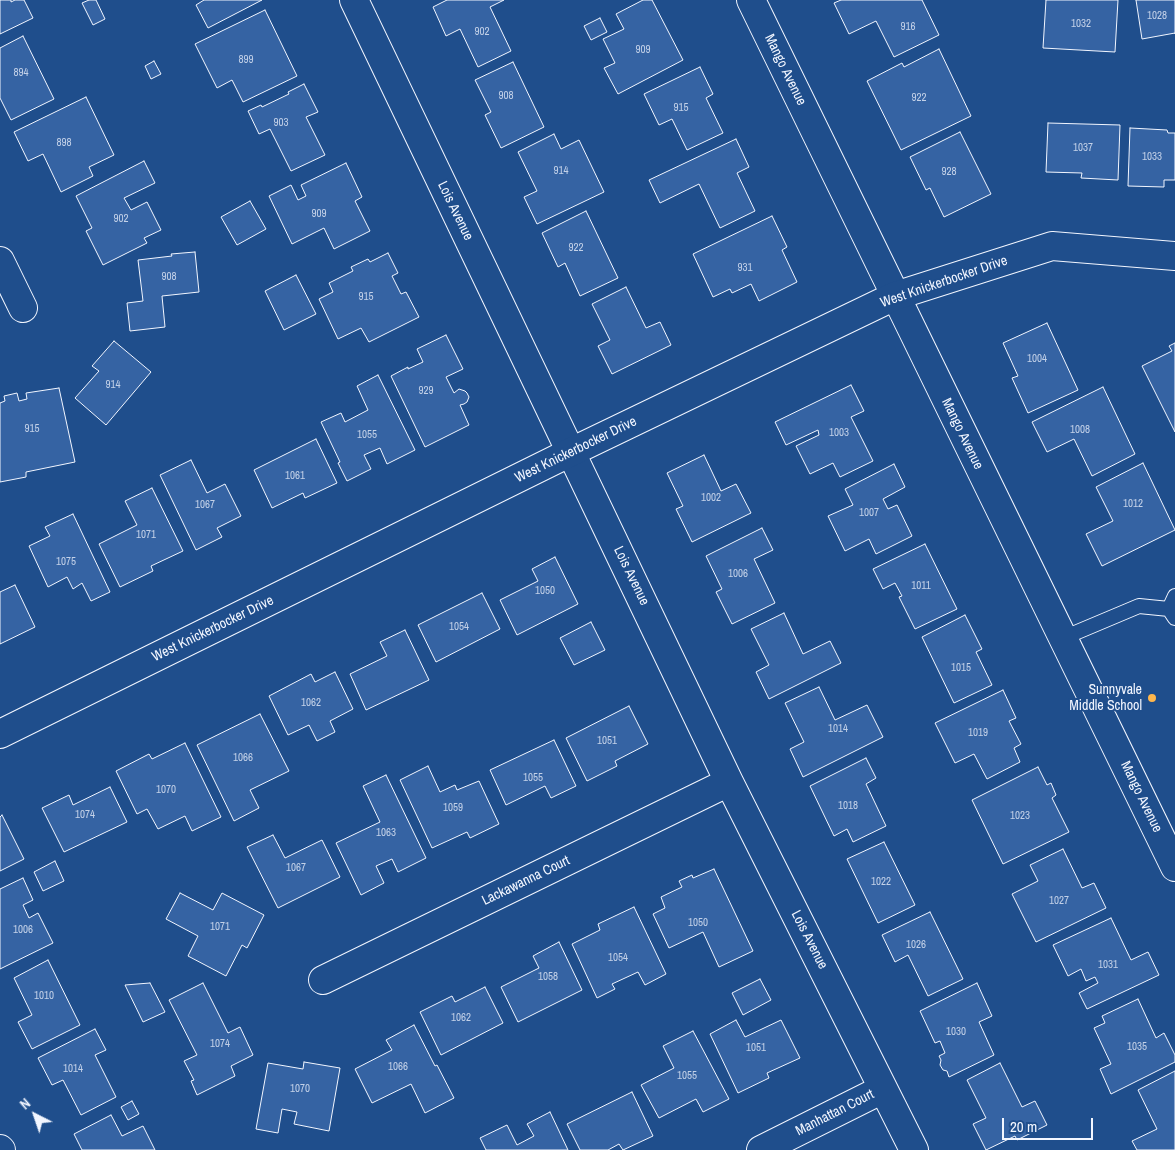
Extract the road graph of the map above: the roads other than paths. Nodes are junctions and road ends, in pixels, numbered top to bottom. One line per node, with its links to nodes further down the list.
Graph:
1 (354, 0): 7 (street, Lois Avenue)
2 (751, 0): 5 (street, Mango Avenue)
3 (1175, 256): 5 (street, West Knickerbocker Drive)
4 (0, 261): 6 (street)
5 (895, 296): 7 (street, West Knickerbocker Drive); 10 (street, Mango Avenue)
6 (23, 308)
7 (571, 452): 11 (street, West Knickerbocker Drive); 12 (street, Lois Avenue)
8 (1175, 596): 9 (lane)
9 (1172, 613): 10 (lane)
10 (1063, 638): 13 (street, Mango Avenue)
11 (0, 734)
12 (729, 782): 14 (street, Lackawanna Court); 15 (street, Lois Avenue)
13 (1175, 867)
14 (323, 980)
15 (883, 1089): 16 (street, Manhattan Court); 17 (street, Lois Avenue)
16 (761, 1150)
17 (914, 1150)

